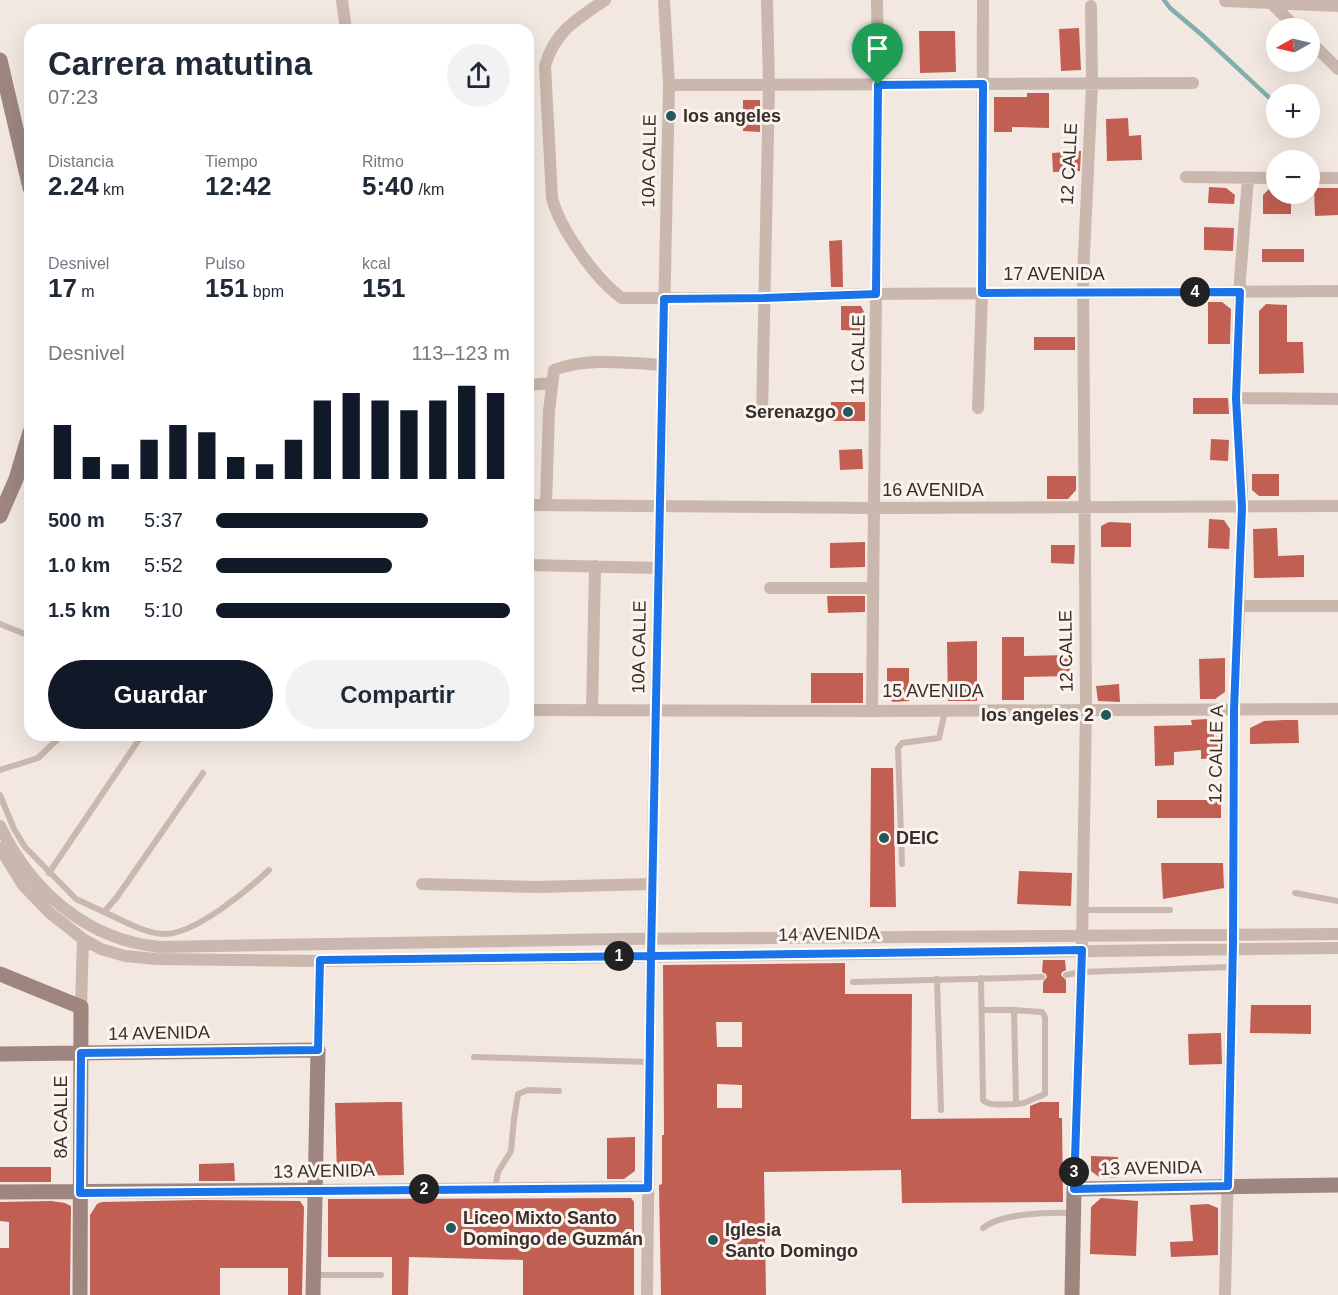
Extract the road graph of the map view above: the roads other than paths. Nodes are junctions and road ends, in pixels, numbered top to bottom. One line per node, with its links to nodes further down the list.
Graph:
1 (342, 0): 12 (street)
2 (605, 0): 34 (street, 17 AVENIDA)
3 (664, 0): 19 (street, 10A CALLE)
4 (767, 0): 21 (street)
5 (877, 0): 20 (street, 11 CALLE)
6 (983, 0): 17 (street)
7 (1225, 1): 8 (street)
8 (1273, 5): 10 (street); 11 (street)
9 (1090, 6): 18 (street, 12 CALLE)
10 (1338, 6)
11 (1287, 18)
12 (345, 24)
13 (1320, 51): 15 (street)
14 (0, 60): 22 (main road)
15 (1338, 69)
16 (1193, 83): 18 (street)
17 (983, 84): 18 (street); 20 (street); 31 (street)
18 (1092, 84): 29 (street, 12 CALLE)
19 (669, 85): 21 (street); 34 (street, 10A CALLE)
20 (878, 85): 21 (street); 32 (street, 11 CALLE)
21 (769, 86): 33 (street)
22 (24, 162)
23 (1185, 177): 24 (street)
24 (1248, 178): 25 (street); 30 (street, 12 CALLE A)
25 (1266, 178)
26 (1320, 178): 27 (street)
27 (1338, 178)
28 (1338, 291): 30 (street, 17 AVENIDA)
29 (1083, 292): 30 (street, 17 AVENIDA); 31 (street, 17 AVENIDA); 49 (street, 12 CALLE)
30 (1240, 292): 38 (street, 12 CALLE A)
31 (982, 293): 32 (street, 17 AVENIDA); 40 (street)
32 (876, 294): 33 (street, 17 AVENIDA); 48 (street, 11 CALLE)
33 (764, 298): 34 (street, 17 AVENIDA); 41 (street)
34 (664, 299): 35 (street, 10A CALLE)
35 (663, 365): 36 (street); 45 (street, 10A CALLE)
36 (552, 383): 37 (street); 43 (street)
37 (534, 384)
38 (1236, 398): 39 (street); 47 (street, 12 CALLE A)
39 (1338, 399)
40 (978, 408)
41 (762, 413)
42 (24, 452): 50 (main road)
43 (546, 504): 44 (street, 16 AVENIDA); 45 (street, 16 AVENIDA)
44 (534, 505)
45 (660, 506): 48 (street, 16 AVENIDA); 53 (street, 10A CALLE)
46 (1338, 506): 47 (street, 16 AVENIDA)
47 (1242, 507): 49 (street, 16 AVENIDA); 56 (street, 12 CALLE A)
48 (874, 508): 49 (street, 16 AVENIDA); 55 (street, 11 CALLE)
49 (1084, 508): 65 (street, 12 CALLE)
50 (0, 516)
51 (534, 565): 52 (street)
52 (595, 566): 53 (street); 62 (street)
53 (659, 568): 63 (street, 10A CALLE)
54 (770, 588): 55 (street)
55 (873, 588): 67 (street, 11 CALLE)
56 (1239, 606): 57 (street); 66 (street, 12 CALLE A)
57 (1338, 606)
58 (0, 624): 59 (lane)
59 (24, 634)
60 (1338, 709): 66 (street, 15 AVENIDA)
61 (534, 710): 62 (street, 15 AVENIDA)
62 (592, 710): 63 (street, 15 AVENIDA)
63 (656, 710): 67 (street, 15 AVENIDA); 79 (street, 10A CALLE)
64 (945, 710): 65 (street, 15 AVENIDA); 67 (street, 15 AVENIDA); 75 (lane)
65 (1086, 710): 66 (street, 15 AVENIDA); 82 (street, 12 CALLE)
66 (1234, 710): 86 (street, 12 CALLE A)
67 (872, 711)
68 (56, 741): 70 (lane)
69 (138, 741): 77 (lane)
70 (0, 770)
71 (203, 773): 84 (lane)
72 (0, 795): 77 (lane)
73 (0, 826): 89 (street, 14 AVENIDA)
74 (0, 848): 88 (street, 14 AVENIDA)
75 (902, 864)
76 (269, 870): 84 (lane)
77 (49, 873): 84 (lane)
78 (422, 884): 79 (street)
79 (652, 884): 89 (street, 10A CALLE)
80 (1295, 893): 81 (lane)
81 (1338, 901)
82 (1083, 910): 83 (lane); 87 (street, 12 CALLE)
83 (1170, 910)
84 (104, 912)
85 (1338, 934): 86 (street, 14 AVENIDA)
86 (1233, 935): 87 (street, 14 AVENIDA); 90 (street, 12 CALLE A)
87 (1082, 936): 89 (street, 14 AVENIDA); 92 (street, 12 CALLE)
88 (83, 939): 94 (street, 14 AVENIDA); 103 (street, 8A CALLE)
89 (651, 940): 93 (street, 10A CALLE)
90 (1232, 948): 91 (street, 14 AVENIDA); 92 (street, 14 AVENIDA); 95 (street, 12 CALLE A)
91 (1338, 948)
92 (1082, 950): 93 (street, 14 AVENIDA); 96 (street, 12 CALLE)
93 (651, 956): 94 (street, 14 AVENIDA); 110 (street, 10A CALLE)
94 (320, 960): 106 (street)
95 (1232, 967): 96 (lane); 115 (street, 12 CALLE A)
96 (1082, 972): 98 (lane); 118 (street, 12 CALLE)
97 (0, 974): 103 (main road)
98 (1066, 975)
99 (1042, 977): 100 (lane)
100 (981, 978): 101 (lane); 104 (lane)
101 (937, 979): 102 (lane); 113 (lane)
102 (853, 982)
103 (81, 1007): 108 (main road, 8A CALLE)
104 (982, 1010): 105 (lane); 112 (lane)
105 (1014, 1011): 112 (lane); 112 (lane)
106 (318, 1050): 108 (main road, 14 AVENIDA); 119 (main road)
107 (0, 1053): 108 (main road, 14 AVENIDA)
108 (81, 1053): 121 (main road, 8A CALLE)
109 (474, 1057): 110 (lane)
110 (650, 1062): 116 (street, 10A CALLE)
111 (559, 1091): 117 (lane)
112 (1016, 1104)
113 (941, 1110)
114 (1338, 1185): 115 (main road, 13 AVENIDA)
115 (1228, 1186): 118 (main road, 13 AVENIDA); 130 (street, 12 CALLE A)
116 (648, 1188): 117 (street, 13 AVENIDA); 128 (street, 10A CALLE)
117 (495, 1189): 119 (street, 13 AVENIDA)
118 (1074, 1189): 122 (main road, 12 CALLE)
119 (316, 1190): 121 (main road, 13 AVENIDA); 124 (main road)
120 (0, 1192): 121 (main road, 13 AVENIDA)
121 (80, 1193): 126 (main road, 8A CALLE)
122 (1073, 1213): 123 (lane); 129 (main road, 12 CALLE)
123 (983, 1228)
124 (314, 1275): 125 (lane); 127 (main road)
125 (381, 1275)
126 (80, 1295)
127 (313, 1295)
128 (647, 1295)
129 (1072, 1295)
130 (1226, 1295)

